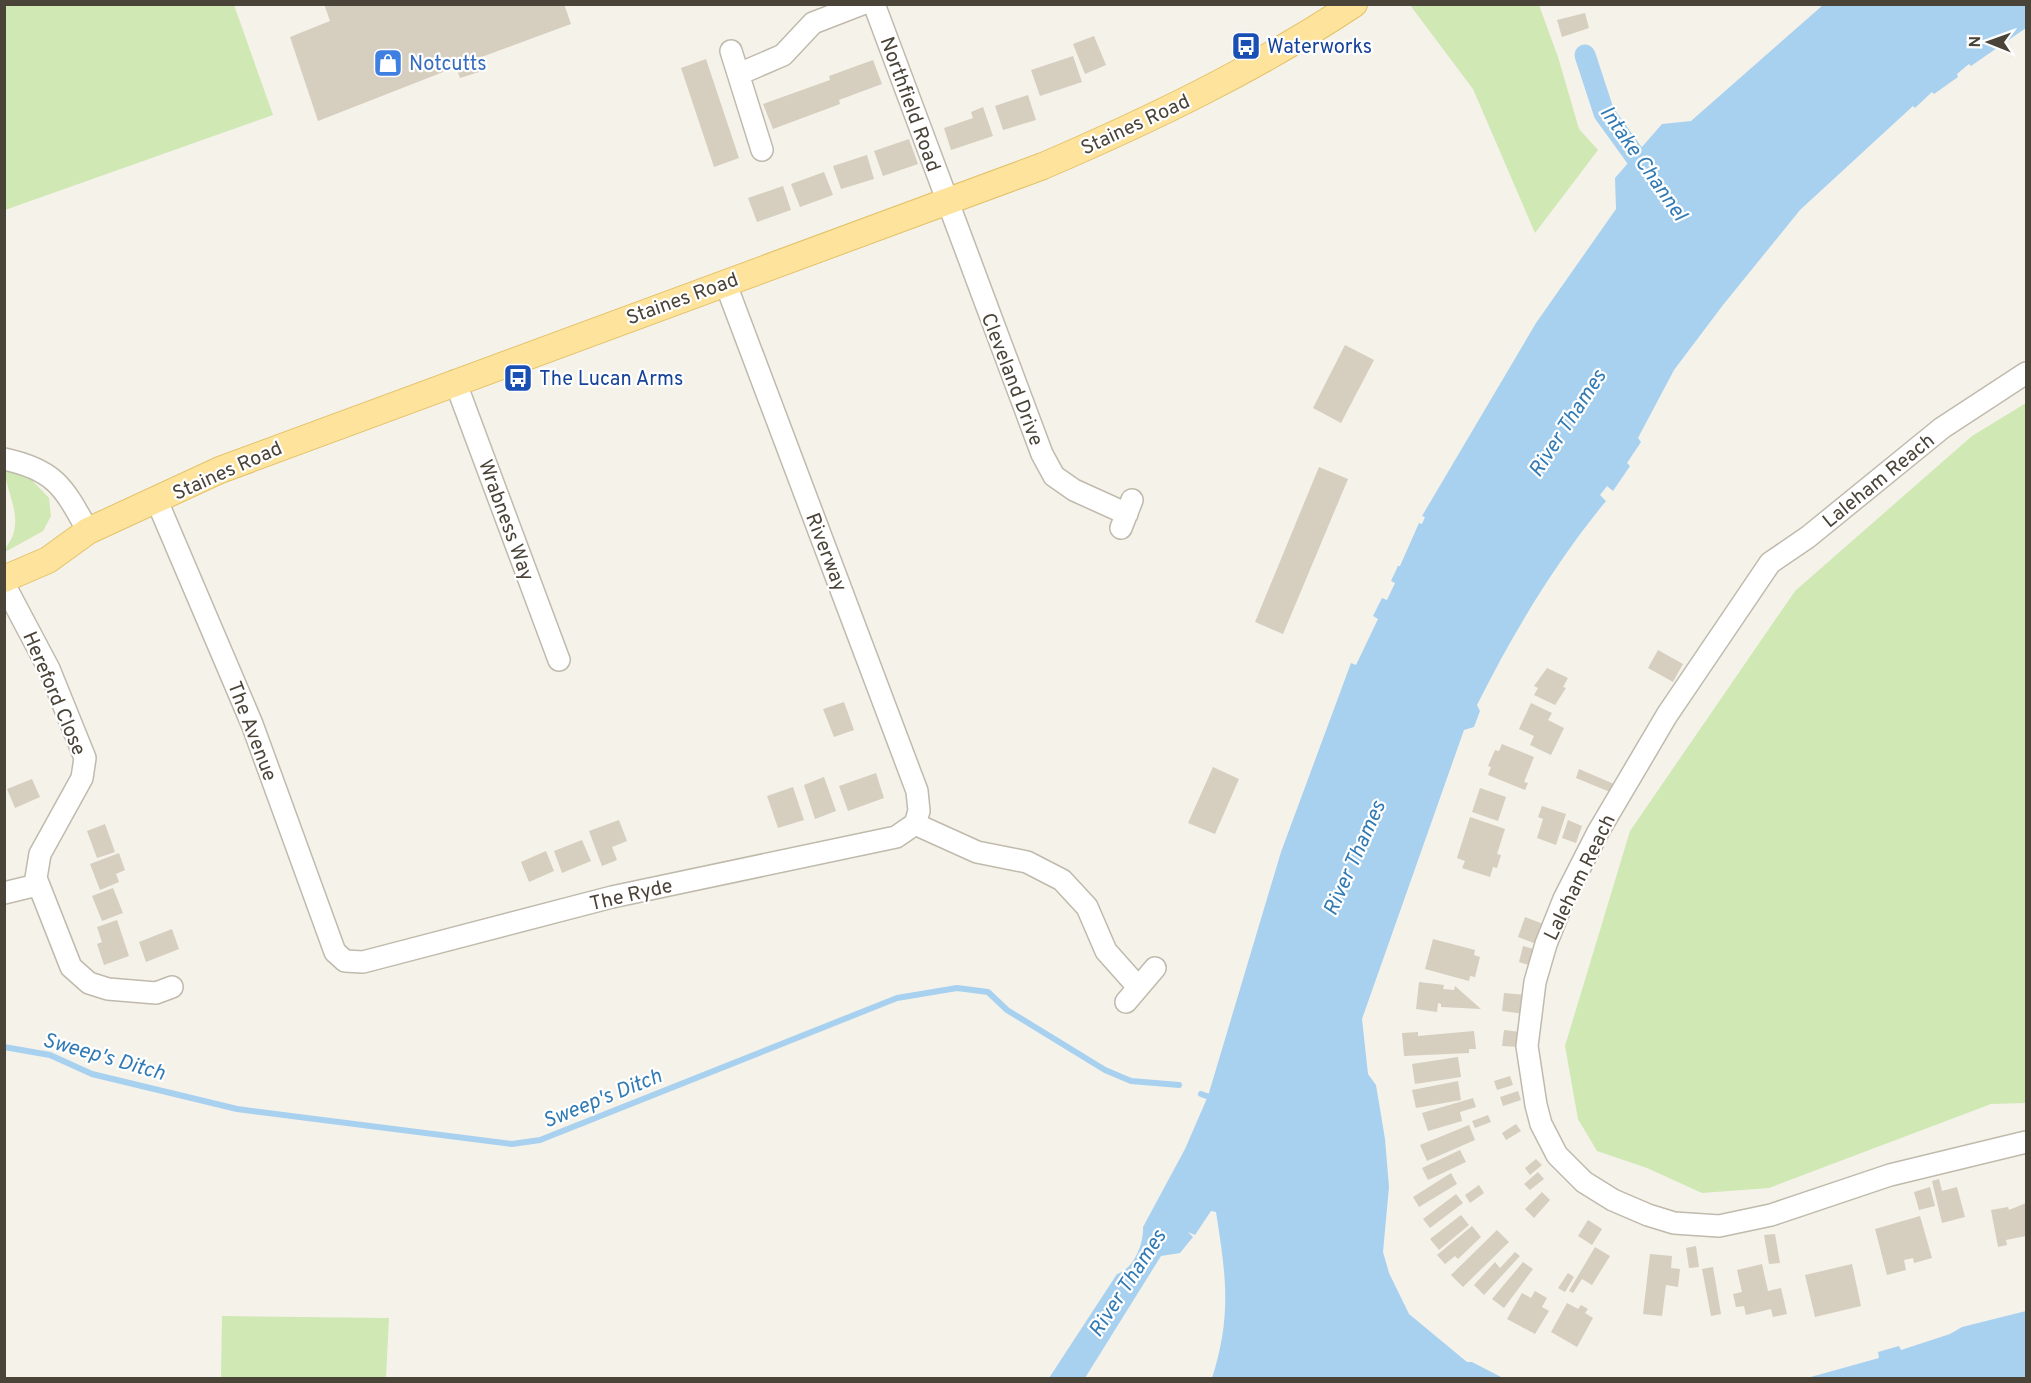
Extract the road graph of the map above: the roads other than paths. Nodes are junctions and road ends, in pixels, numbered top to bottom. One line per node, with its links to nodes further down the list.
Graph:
1 (862, 4): 5 (street)
2 (874, 4): 7 (street, Northfield Road)
3 (1354, 4): 7 (main road, Staines Road)
4 (731, 51): 5 (street)
5 (739, 74): 6 (street)
6 (762, 150)
7 (947, 203): 8 (main road, Staines Road); 13 (street, Cleveland Drive)
8 (725, 282): 10 (main road, Staines Road); 17 (street, Riverway)
9 (2026, 373): 23 (street, Laleham Reach)
10 (455, 381): 12 (main road, Staines Road); 16 (street, Wrabness Way)
11 (4, 459): 14 (street)
12 (157, 501): 14 (main road, Staines Road); 20 (street, The Avenue)
13 (1126, 514)
14 (88, 531): 15 (main road, Staines Road)
15 (4, 582): 18 (street, Hereford Close)
16 (559, 660)
17 (915, 824): 20 (street, The Ryde); 21 (street)
18 (38, 885): 19 (street); 22 (street, Hereford Close)
19 (4, 893)
20 (345, 961)
21 (1155, 968)
22 (172, 987)
23 (2026, 1142)

